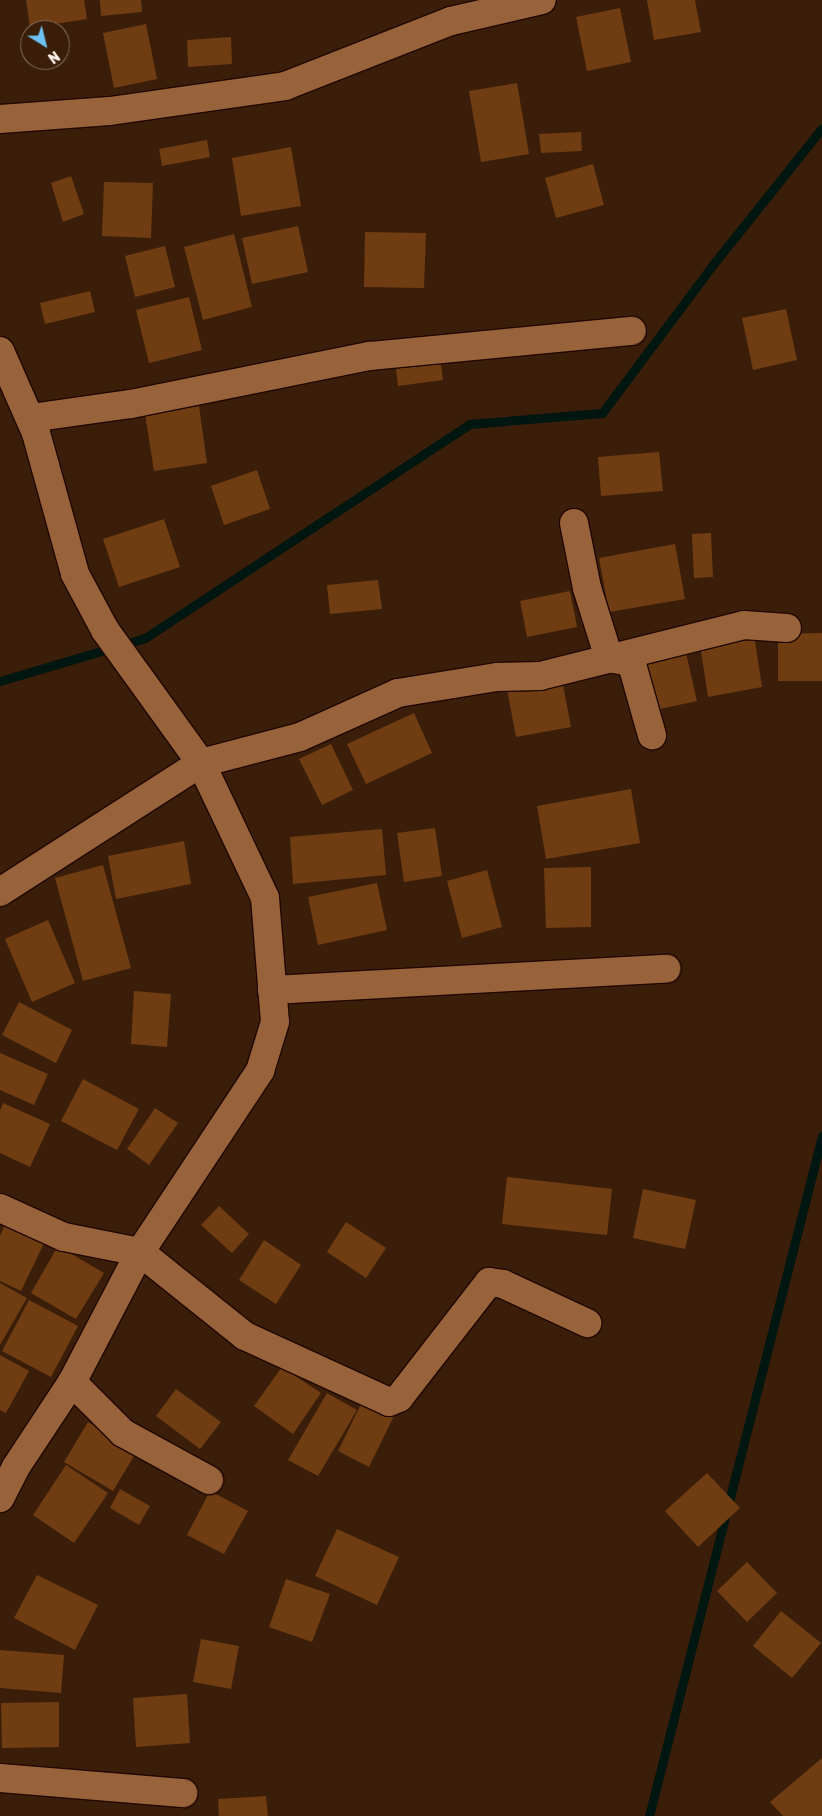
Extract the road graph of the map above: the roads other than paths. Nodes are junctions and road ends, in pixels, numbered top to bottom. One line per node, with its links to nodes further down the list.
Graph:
1 (542, 0): 2 (street)
2 (449, 11): 3 (street)
3 (0, 119)
4 (632, 331): 6 (street)
5 (0, 351): 6 (street)
6 (31, 418): 11 (street)
7 (574, 523): 9 (street)
8 (786, 628): 9 (street)
9 (609, 658): 10 (street); 11 (street)
10 (652, 735)
11 (201, 763): 12 (street); 14 (street)
12 (0, 892)
13 (666, 969): 14 (street)
14 (272, 990): 16 (street)
15 (0, 1208): 16 (street)
16 (140, 1252): 17 (street); 18 (street)
17 (587, 1323)
18 (72, 1382): 19 (street); 20 (street)
19 (8, 1463): 21 (street)
20 (209, 1480)
21 (0, 1498)
22 (0, 1778): 23 (street)
23 (183, 1793)

